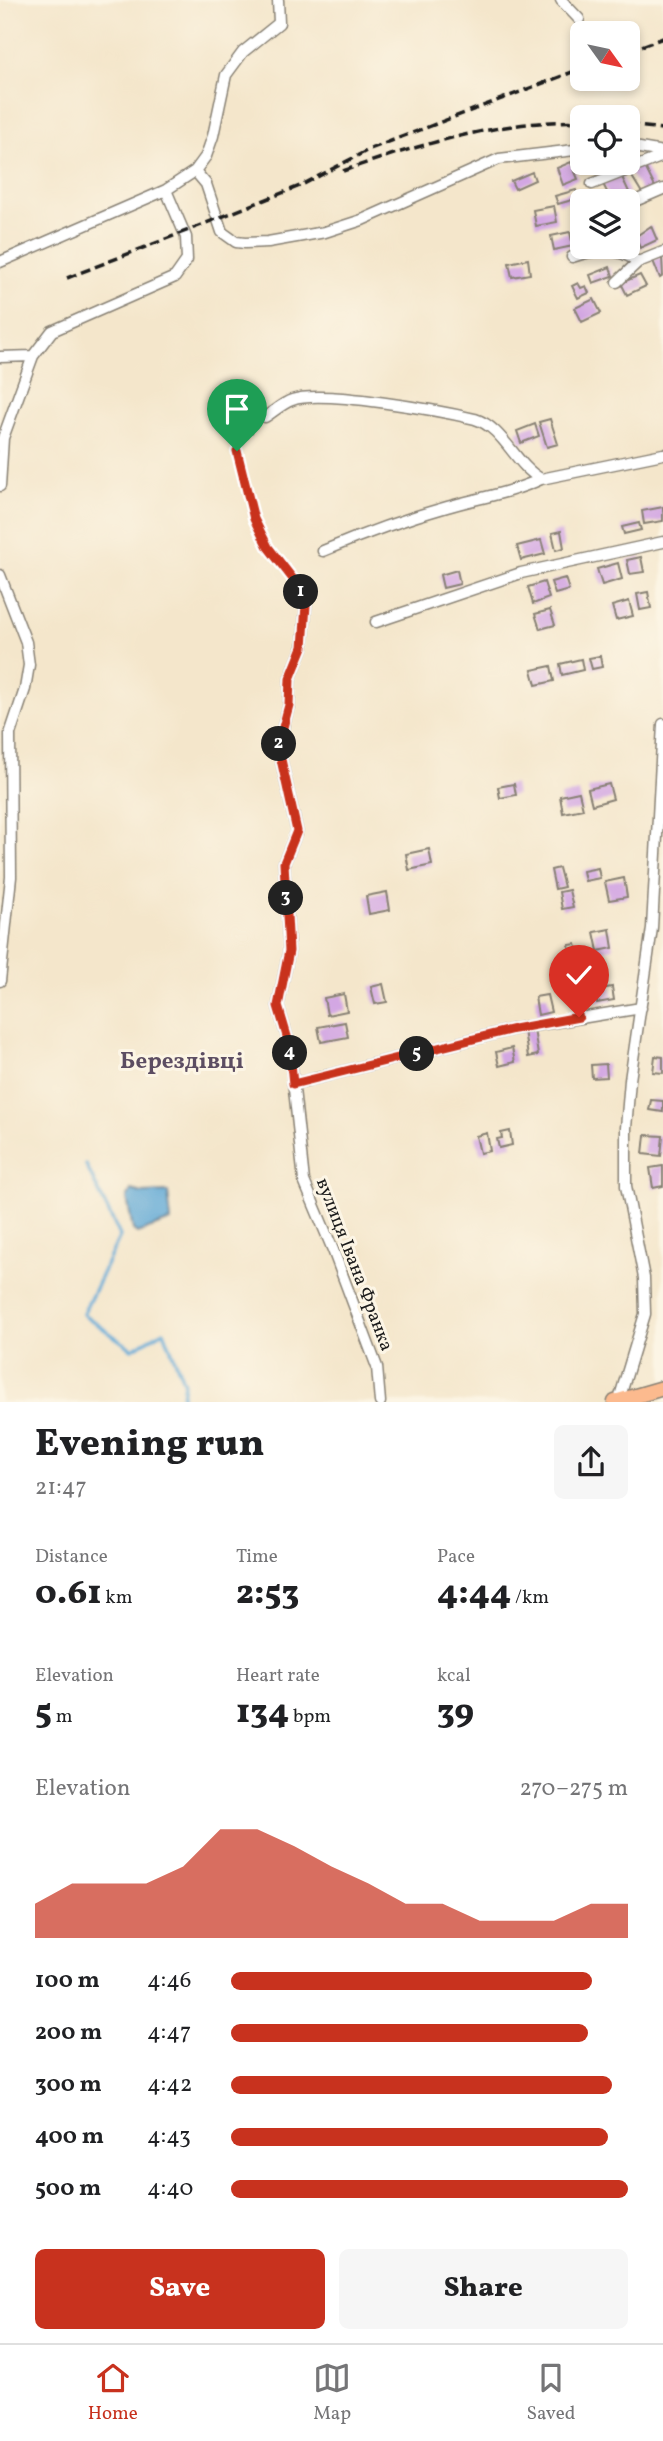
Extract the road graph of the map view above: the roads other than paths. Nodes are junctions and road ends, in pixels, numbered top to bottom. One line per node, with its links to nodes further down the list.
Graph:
1 (278, 0): 7 (street)
2 (561, 0): 3 (street)
3 (579, 19)
4 (640, 149): 6 (street)
5 (570, 151): 7 (street)
6 (663, 154): 8 (street)
7 (195, 171): 10 (street)
8 (592, 184)
9 (663, 189): 11 (street)
10 (166, 190): 14 (street); 17 (street)
11 (640, 199)
12 (663, 252): 15 (street)
13 (633, 259): 15 (street)
14 (0, 262)
15 (638, 262): 16 (street)
16 (617, 282)
17 (33, 356): 18 (street); 22 (street)
18 (0, 357)
19 (265, 417): 21 (street)
20 (663, 454): 21 (street)
21 (541, 479): 24 (street)
22 (0, 486)
23 (663, 542): 27 (street)
24 (323, 551)
25 (0, 575): 29 (street)
26 (306, 605): 31 (street, вулиця Івана Франка)
27 (376, 622)
28 (663, 724): 30 (street)
29 (0, 981)
30 (641, 1008): 31 (street); 33 (street)
31 (293, 1084): 34 (street, вулиця Івана Франка)
32 (663, 1388): 33 (main road)
33 (617, 1401)
34 (380, 1402)

